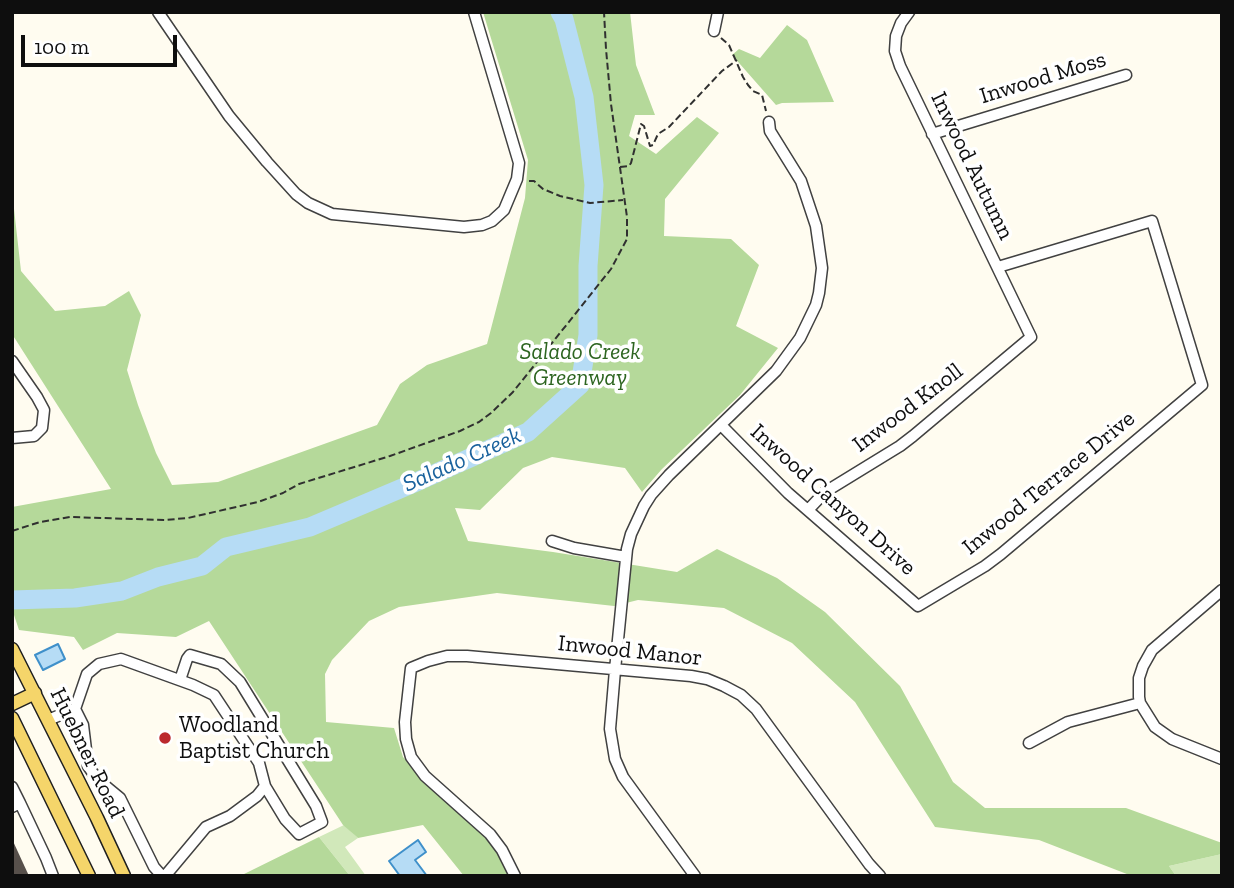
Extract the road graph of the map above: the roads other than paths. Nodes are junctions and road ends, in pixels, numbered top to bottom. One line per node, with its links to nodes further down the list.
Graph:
1 (159, 12): 2 (street)
2 (474, 12)
3 (718, 12): 5 (street)
4 (909, 12): 8 (street, Inwood Autumn)
5 (714, 32)
6 (1126, 75): 8 (street, Inwood Moss)
7 (769, 122): 12 (street)
8 (932, 134): 9 (street, Inwood Autumn)
9 (998, 267): 10 (street, Inwood Autumn); 18 (street, Inwood Terrace Drive)
10 (1031, 337): 14 (street, Inwood Knoll)
11 (12, 361): 13 (street)
12 (721, 425): 14 (street, Inwood Canyon Drive); 16 (street)
13 (12, 438)
14 (808, 510): 18 (street, Inwood Canyon Drive)
15 (552, 541): 16 (street)
16 (626, 557): 20 (street)
17 (1222, 590): 23 (street)
18 (918, 606)
19 (12, 649): 22 (main road, Huebner Road)
20 (615, 670): 37 (street, Inwood Manor); 38 (street); 39 (street, Inwood Manor)
21 (180, 680): 25 (street); 30 (street); 30 (street)
22 (34, 693): 24 (main road); 27 (main road, Huebner Road)
23 (1140, 703): 28 (street); 29 (street)
24 (12, 704)
25 (75, 709): 27 (street); 36 (street)
26 (12, 718): 34 (main road)
27 (48, 720): 35 (main road, Huebner Road)
28 (1028, 743)
29 (1222, 759)
30 (265, 786): 36 (street)
31 (12, 787): 32 (street)
32 (16, 805): 33 (street)
33 (53, 876)
34 (89, 876)
35 (124, 876)
36 (164, 876)
37 (515, 876)
38 (695, 876)
39 (880, 876)

